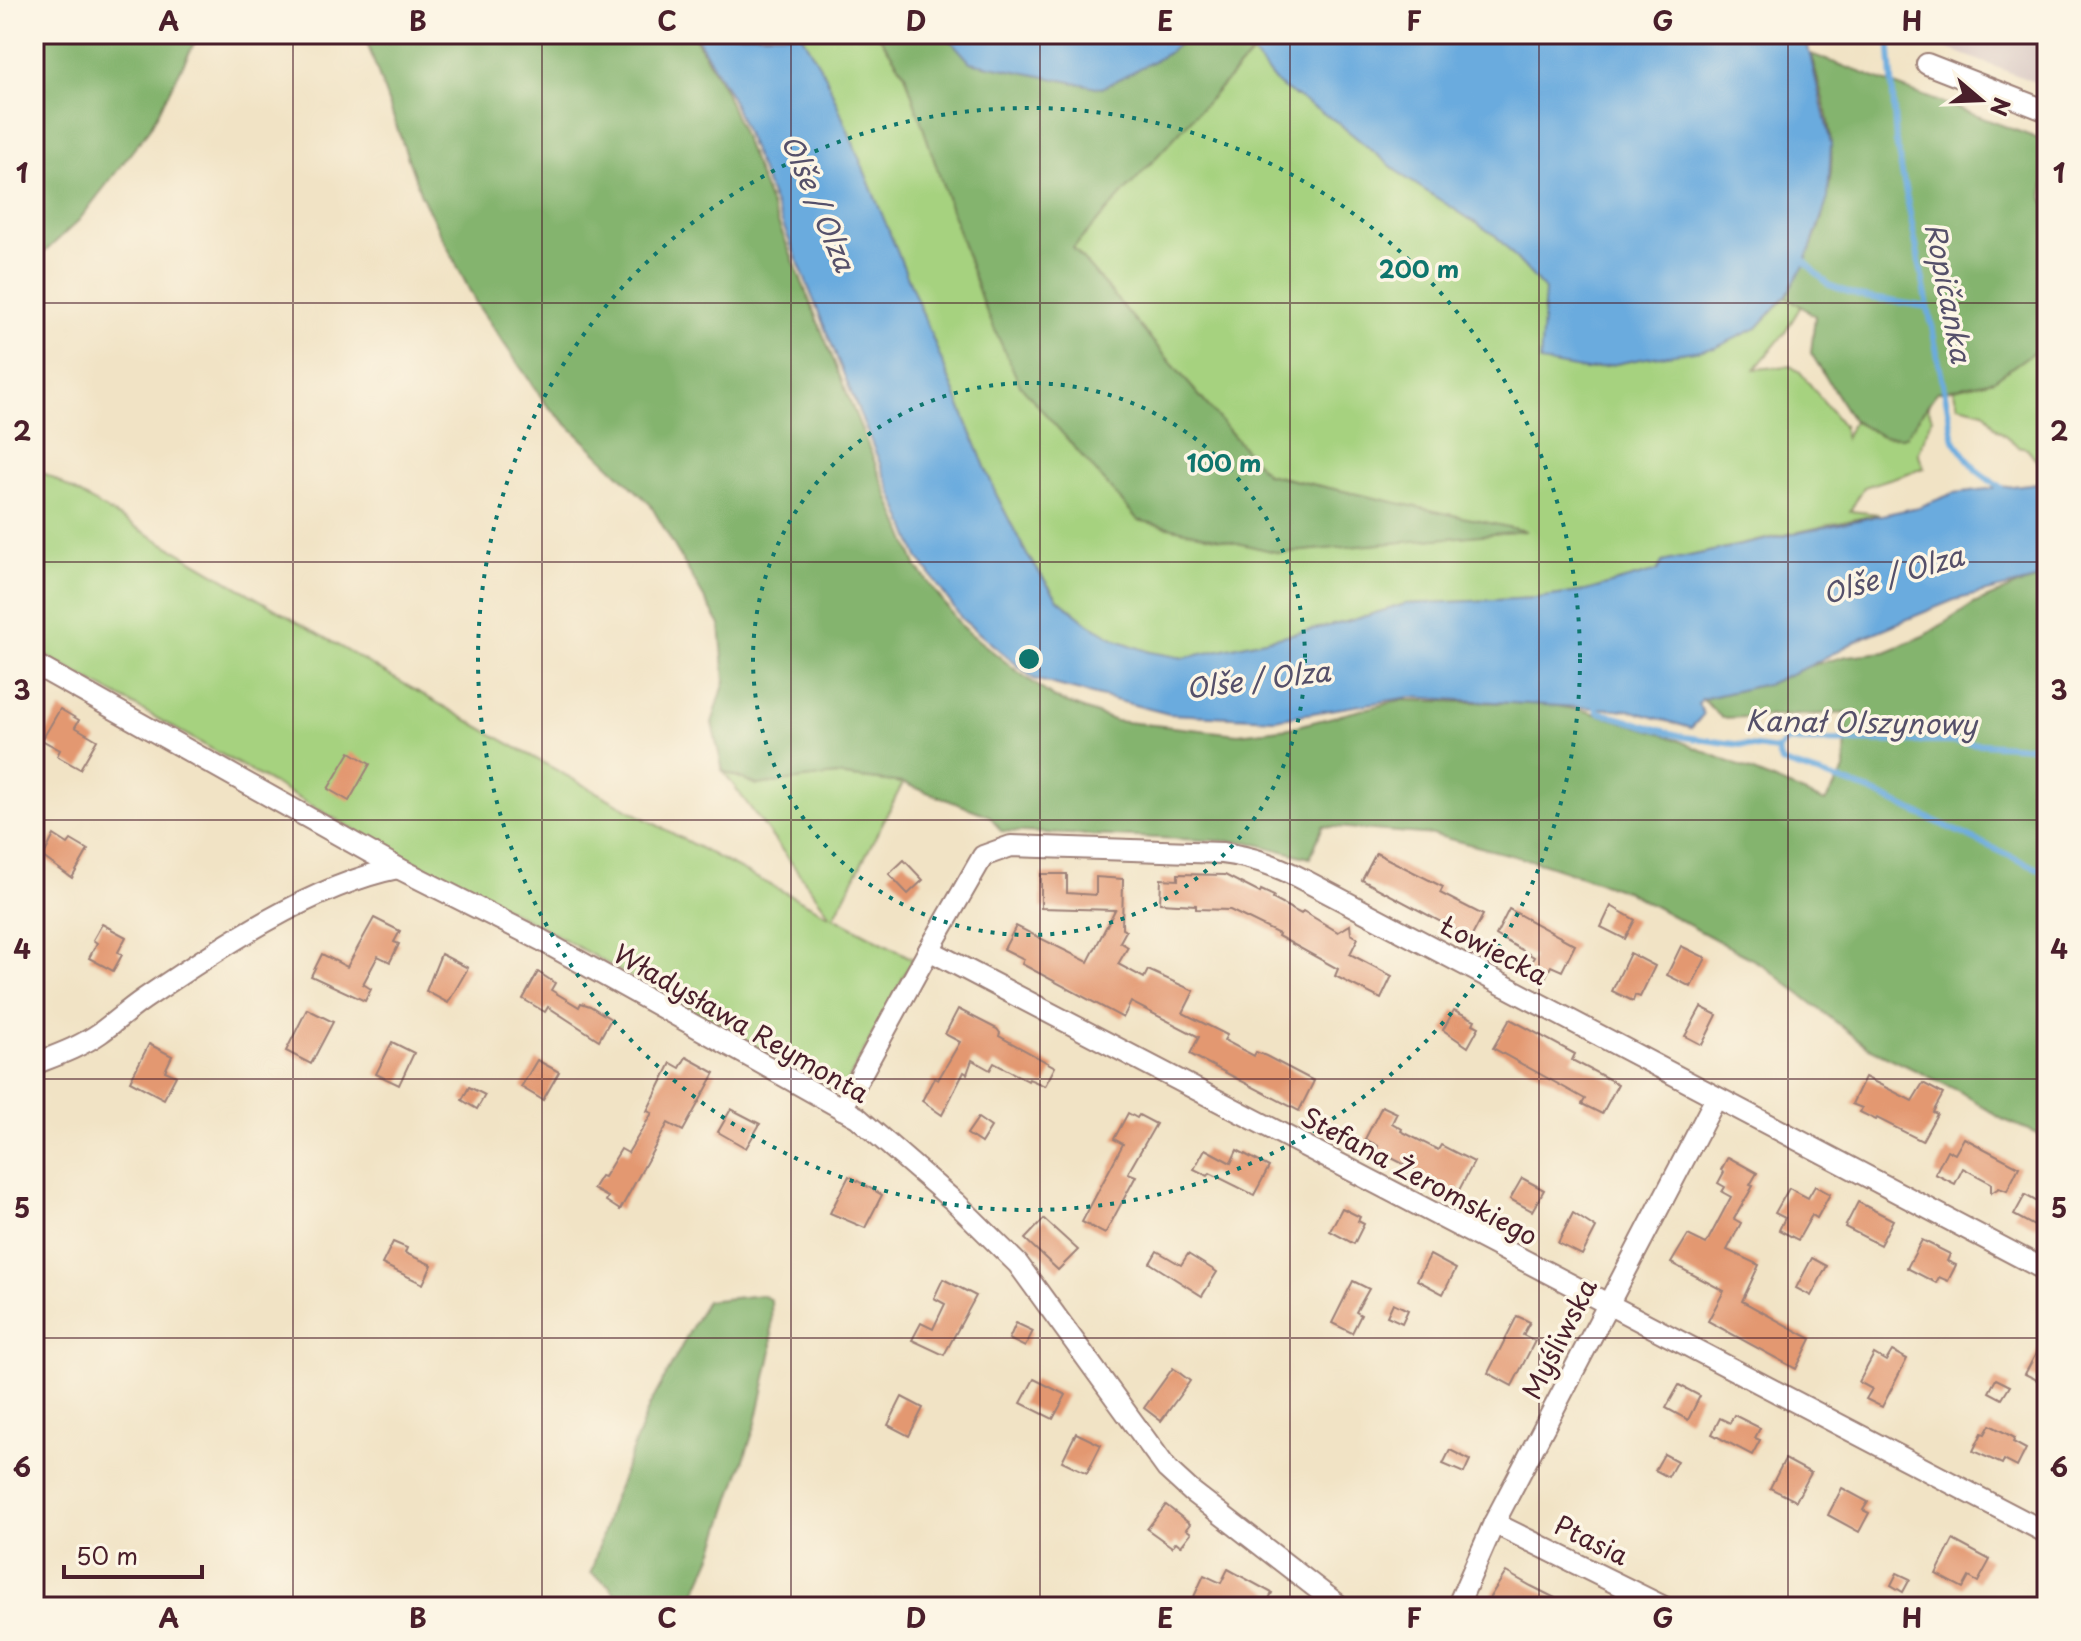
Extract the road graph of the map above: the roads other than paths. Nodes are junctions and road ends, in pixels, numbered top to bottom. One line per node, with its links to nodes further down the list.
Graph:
1 (1927, 64): 2 (street)
2 (2047, 111)
3 (34, 664): 4 (street, Władysława Reymonta)
4 (398, 868): 6 (street); 8 (street, Władysława Reymonta)
5 (929, 950): 7 (street, Łowiecka); 8 (street); 10 (street, Stefana Żeromskiego)
6 (34, 1064)
7 (1716, 1098): 9 (street, Łowiecka); 10 (street, Myśliwska)
8 (842, 1109): 13 (street, Władysława Reymonta)
9 (2047, 1271)
10 (1606, 1304): 11 (street, Myśliwska); 12 (street, Stefana Żeromskiego)
11 (1494, 1523): 14 (street, Myśliwska); 15 (street, Ptasia)
12 (2047, 1533)
13 (1341, 1607)
14 (1457, 1607)
15 (1664, 1607)

